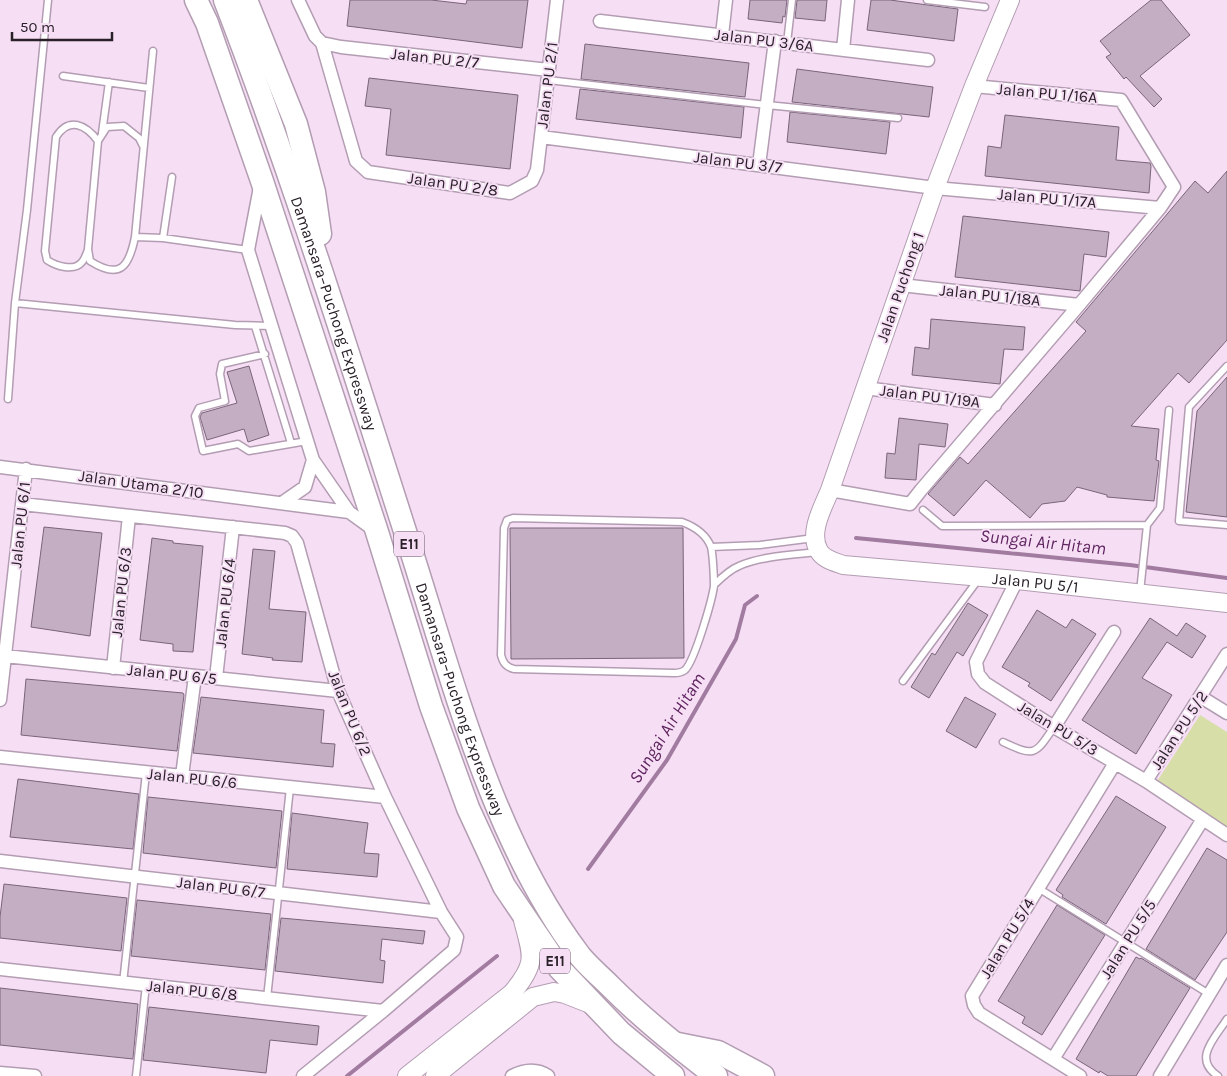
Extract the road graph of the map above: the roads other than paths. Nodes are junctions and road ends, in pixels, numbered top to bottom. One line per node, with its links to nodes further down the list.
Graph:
1 (48, 0): 42 (lane)
2 (196, 0): 33 (highway, Damansara–Puchong Expressway / E11)
3 (225, 0): 41 (highway, Damansara–Puchong Expressway / E11)
4 (246, 0): 41 (highway)
5 (298, 0): 16 (street)
6 (557, 0): 20 (street, Jalan PU 2/1)
7 (726, 0): 14 (street)
8 (792, 0): 15 (lane)
9 (848, 0): 17 (street)
10 (927, 0): 12 (lane)
11 (1010, 0): 23 (street, Jalan Puchong 1)
12 (985, 7)
13 (600, 21): 14 (street, Jalan PU 3/6A)
14 (722, 35): 15 (street, Jalan PU 3/6A)
15 (781, 42): 17 (street, Jalan PU 3/6A); 25 (street)
16 (322, 43): 20 (street, Jalan PU 2/7); 31 (street, Jalan PU 2/8)
17 (843, 50): 19 (street, Jalan PU 3/6A)
18 (153, 51): 24 (lane)
19 (928, 60)
20 (548, 75): 25 (lane); 27 (street, Jalan PU 2/1)
21 (63, 76): 22 (lane)
22 (110, 82): 24 (lane); 28 (lane)
23 (974, 86): 34 (street, Jalan Puchong 1); 35 (street, Jalan PU 1/16A)
24 (149, 88): 29 (lane)
25 (767, 105): 26 (lane); 30 (street)
26 (898, 118)
27 (541, 137): 30 (street, Jalan PU 3/7); 31 (street, Jalan PU 2/1)
28 (100, 138): 29 (lane); 38 (lane); 38 (lane)
29 (143, 146): 36 (lane)
30 (759, 165): 34 (street, Jalan PU 3/7)
31 (537, 170)
32 (172, 177): 37 (lane)
33 (262, 180): 39 (street); 66 (highway, Damansara–Puchong Expressway / E11)
34 (935, 188): 35 (street, Jalan PU 1/17A); 40 (street, Jalan Puchong 1)
35 (1160, 208): 43 (street)
36 (136, 237): 37 (lane); 38 (lane)
37 (163, 238): 39 (lane)
38 (88, 249)
39 (248, 250): 45 (street)
40 (901, 285): 43 (street, Jalan PU 1/18A); 48 (street, Jalan Puchong 1)
41 (327, 286): 112 (highway, Damansara–Puchong Expressway / E11)
42 (15, 303): 44 (lane); 49 (lane)
43 (1079, 305): 50 (street)
44 (255, 326): 45 (lane); 46 (lane)
45 (272, 326): 52 (street)
46 (265, 354): 53 (lane); 53 (lane)
47 (1227, 366): 64 (lane)
48 (865, 388): 50 (street, Jalan PU 1/19A); 57 (street, Jalan Puchong 1)
49 (8, 399)
50 (994, 405): 57 (street)
51 (1170, 410): 63 (lane)
52 (307, 441): 53 (lane); 54 (street)
53 (291, 443)
54 (313, 460): 58 (street); 61 (street)
55 (0, 466): 56 (street, Jalan Utama 2/10)
56 (26, 469): 58 (street, Jalan Utama 2/10); 59 (street, Jalan PU 6/1)
57 (830, 490): 67 (street, Jalan Puchong 1)
58 (282, 503): 61 (street, Jalan Utama 2/10)
59 (22, 504): 62 (street, Jalan PU 6/2); 76 (street, Jalan PU 6/1)
60 (923, 510): 63 (lane)
61 (349, 512): 66 (street, Jalan Utama 2/10)
62 (129, 516): 65 (street, Jalan PU 6/2); 77 (street, Jalan PU 6/3)
63 (1147, 525): 72 (lane)
64 (1227, 526)
65 (233, 527): 79 (street, Jalan PU 6/4); 81 (street, Jalan PU 6/2)
66 (376, 532): 101 (highway, Damansara–Puchong Expressway / E11)
67 (817, 544): 68 (lane); 69 (street, Jalan PU 5/1); 71 (lane)
68 (711, 547): 71 (lane); 71 (lane)
69 (980, 577): 70 (street, Jalan PU 5/1); 80 (lane)
70 (1017, 580): 72 (street, Jalan PU 5/1); 85 (street, Jalan PU 5/3)
71 (714, 585)
72 (1140, 586): 73 (street, Jalan PU 5/1)
73 (1227, 603)
74 (1114, 632): 85 (street)
75 (1227, 654): 82 (street, Jalan PU 5/2)
76 (5, 656): 77 (street, Jalan PU 6/5); 83 (street, Jalan PU 6/1)
77 (113, 668): 78 (street, Jalan PU 6/5)
78 (195, 676): 79 (street, Jalan PU 6/5); 90 (street)
79 (216, 678): 81 (street, Jalan PU 6/5)
80 (903, 681)
81 (338, 691): 93 (street, Jalan PU 6/2)
82 (1201, 697): 84 (street); 91 (street, Jalan PU 5/2)
83 (0, 700)
84 (1227, 713)
85 (1054, 727): 86 (lane); 88 (street, Jalan PU 5/3)
86 (1003, 742)
87 (0, 758): 89 (street, Jalan PU 6/6)
88 (1115, 763): 91 (street, Jalan PU 5/3); 98 (street, Jalan PU 5/4)
89 (146, 773): 90 (street, Jalan PU 6/6); 97 (lane)
90 (182, 776): 92 (street, Jalan PU 6/6)
91 (1146, 781): 94 (street, Jalan PU 5/3)
92 (290, 788): 93 (street, Jalan PU 6/6); 99 (lane)
93 (385, 798): 100 (street, Jalan PU 6/2)
94 (1203, 819): 95 (street, Jalan PU 5/3); 102 (street, Jalan PU 5/5)
95 (1227, 834)
96 (0, 861): 97 (street, Jalan PU 6/7)
97 (135, 877): 99 (street, Jalan PU 6/7); 105 (lane)
98 (1038, 888): 102 (lane); 113 (street, Jalan PU 5/4)
99 (278, 893): 100 (street, Jalan PU 6/7); 108 (lane)
100 (441, 912): 110 (street, Jalan PU 6/2)
101 (521, 912): 109 (highway, Damansara–Puchong Expressway / E11); 118 (street)
102 (1126, 942): 107 (lane); 113 (street, Jalan PU 5/5)
103 (1227, 965): 107 (street)
104 (0, 969): 105 (street, Jalan PU 6/8)
105 (123, 983): 106 (street, Jalan PU 6/8)
106 (146, 985): 108 (street, Jalan PU 6/8); 116 (lane)
107 (1209, 994): 126 (street)
108 (267, 998): 110 (street, Jalan PU 6/8)
109 (594, 1005): 119 (street); 122 (highway, Damansara–Puchong Expressway / E11)
110 (384, 1011): 117 (street, Jalan PU 6/2)
111 (1227, 1019): 127 (lane)
112 (672, 1043): 123 (highway, Damansara–Puchong Expressway / E11); 124 (highway)
113 (1053, 1059): 125 (street, Jalan PU 5/4)
114 (0, 1072): 115 (street)
115 (35, 1076)
116 (136, 1076)
117 (303, 1076)
118 (407, 1076)
119 (434, 1076)
120 (512, 1076): 121 (street)
121 (548, 1076)
122 (673, 1076)
123 (716, 1076)
124 (763, 1076)
125 (1080, 1076)
126 (1160, 1076)
127 (1218, 1076)

